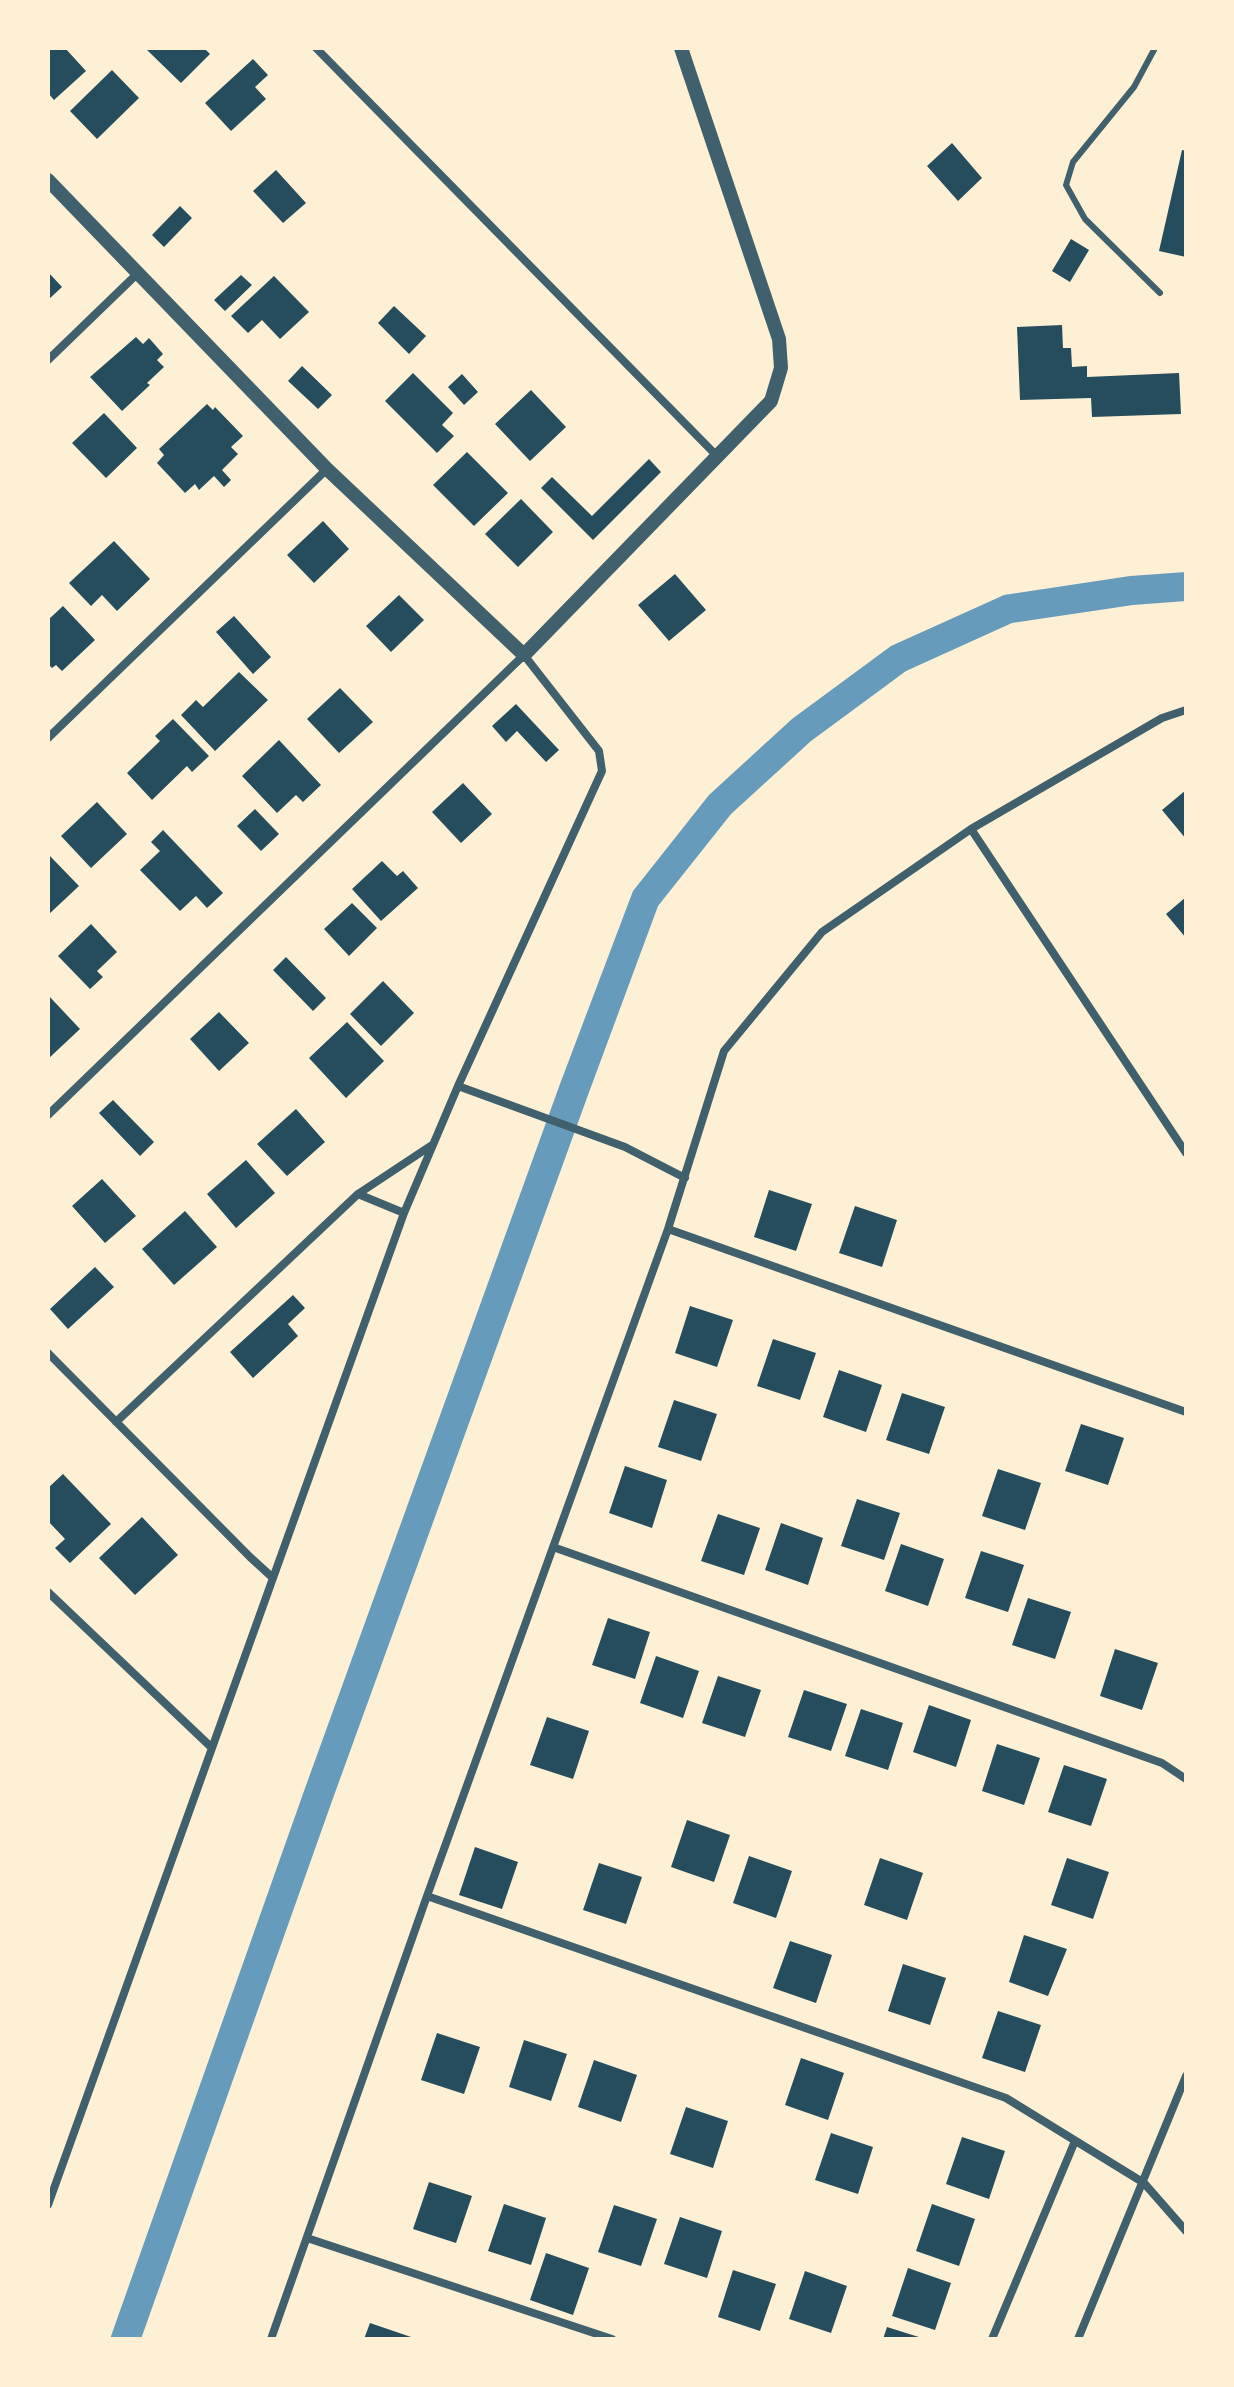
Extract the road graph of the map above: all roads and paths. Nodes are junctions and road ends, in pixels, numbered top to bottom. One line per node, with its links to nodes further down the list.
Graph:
1 (316, 48): 8 (street)
2 (681, 48): 8 (street)
3 (1155, 48): 6 (lane)
4 (48, 180): 5 (street)
5 (138, 273): 7 (street); 9 (street)
6 (1160, 293)
7 (48, 360)
8 (716, 455): 10 (street)
9 (327, 469): 10 (street); 12 (street)
10 (524, 655): 14 (street); 15 (street)
11 (1186, 710): 13 (street)
12 (48, 738)
13 (971, 829): 17 (street); 18 (street)
14 (458, 1086): 16 (street); 18 (street)
15 (48, 1115)
16 (433, 1145): 19 (street); 20 (street)
17 (1186, 1153)
18 (685, 1178): 21 (street)
19 (358, 1194): 20 (street); 24 (street)
20 (404, 1213): 26 (street)
21 (668, 1229): 23 (street); 25 (street)
22 (48, 1353): 24 (street)
23 (1186, 1412)
24 (116, 1422): 26 (street)
25 (553, 1547): 29 (street); 30 (street)
26 (273, 1578): 28 (street)
27 (48, 1592): 28 (street)
28 (211, 1747): 34 (street)
29 (1186, 1779)
30 (427, 1896): 32 (street); 36 (street)
31 (1186, 2076): 33 (street)
32 (1075, 2141): 33 (street); 39 (street)
33 (1144, 2183): 35 (street); 40 (street)
34 (48, 2205)
35 (1186, 2231)
36 (307, 2238): 37 (street); 38 (street)
37 (271, 2339)
38 (612, 2339)
39 (992, 2339)
40 (1078, 2339)

